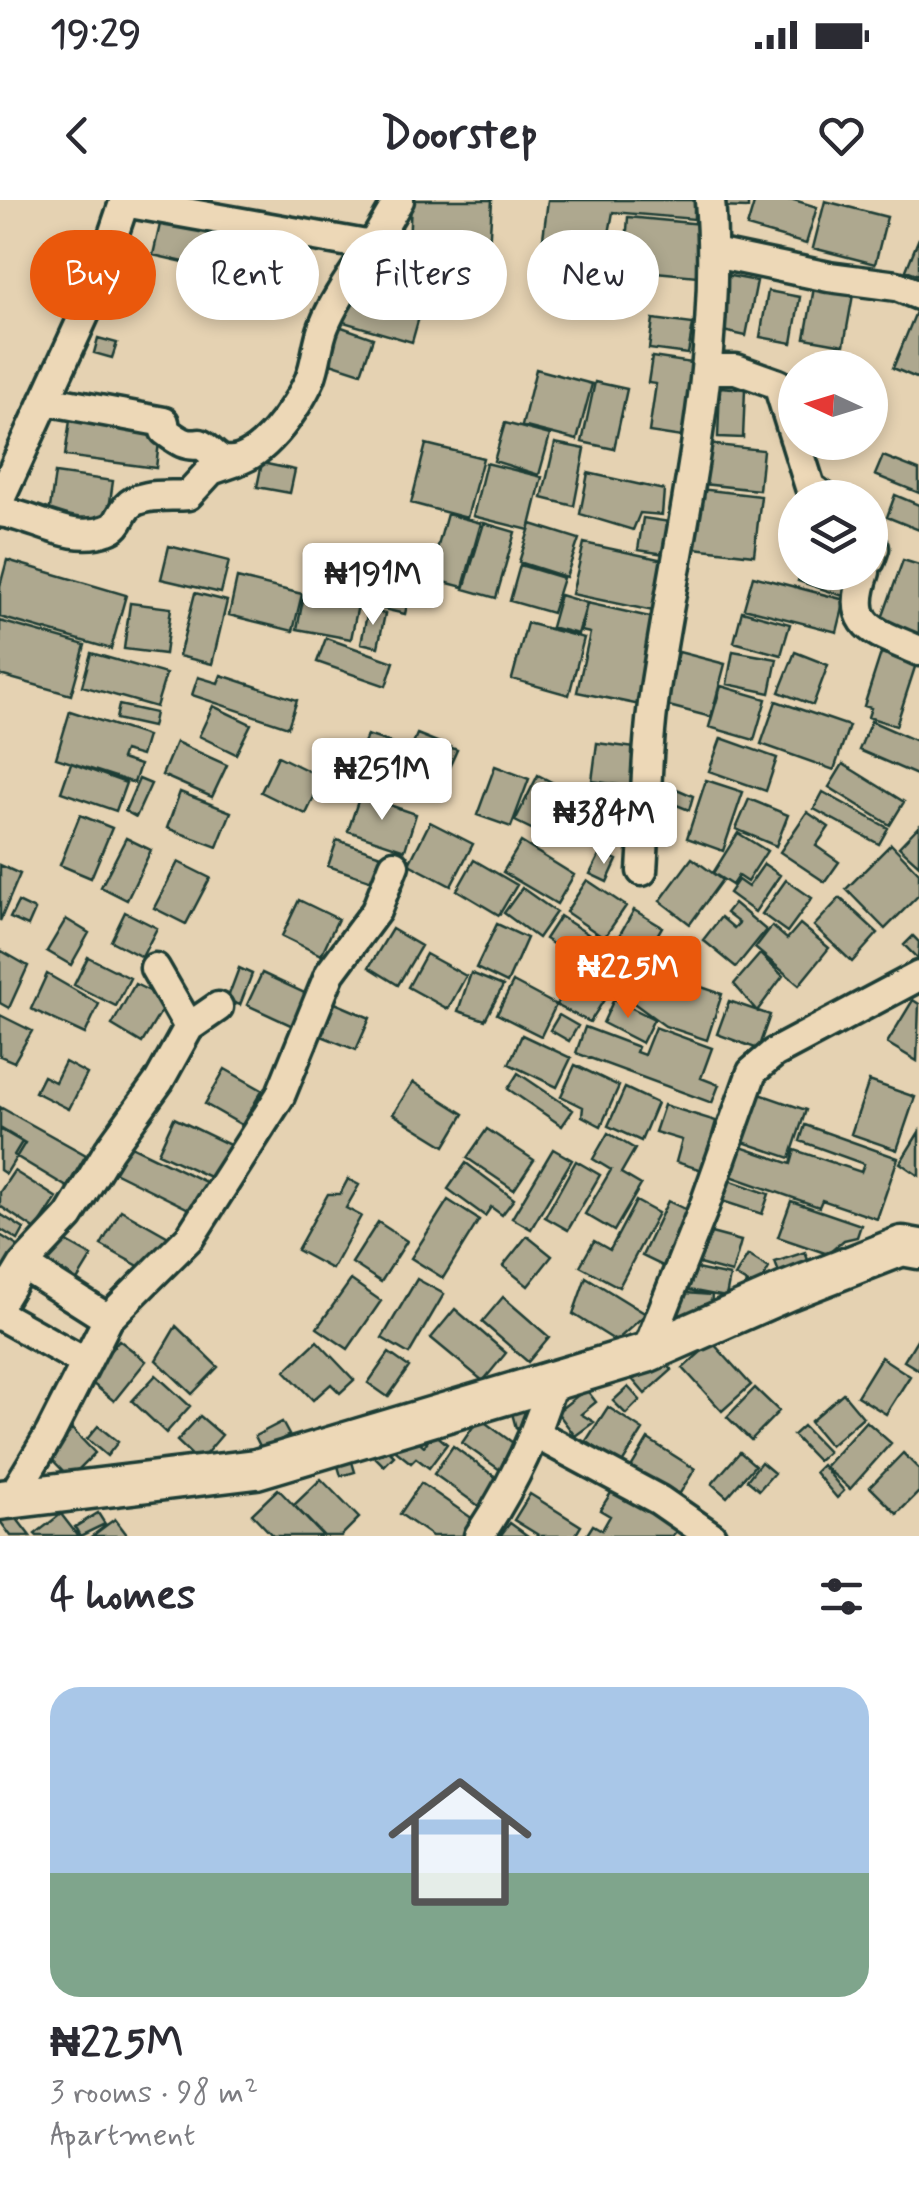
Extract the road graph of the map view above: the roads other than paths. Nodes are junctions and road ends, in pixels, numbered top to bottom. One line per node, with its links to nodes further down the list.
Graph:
1 (399, 200): 4 (street)
2 (710, 200): 6 (street)
3 (125, 201): 5 (street); 11 (street)
4 (381, 230)
5 (339, 240)
6 (714, 252): 7 (street); 9 (street)
7 (919, 296)
8 (339, 301): 12 (street)
9 (707, 369): 10 (street); 18 (street)
10 (778, 384)
11 (45, 400): 12 (street); 13 (street)
12 (244, 459): 14 (street)
13 (0, 499)
14 (0, 512)
15 (860, 590): 16 (street)
16 (919, 651)
17 (394, 865): 27 (street)
18 (642, 871)
19 (155, 968): 22 (street)
20 (919, 976): 28 (street)
21 (218, 1008): 22 (street)
22 (189, 1028): 24 (street)
23 (919, 1249): 28 (street)
24 (24, 1265): 25 (street); 27 (street)
25 (0, 1303)
26 (0, 1315): 29 (street)
27 (108, 1319): 29 (street)
28 (646, 1353): 30 (street)
29 (86, 1363): 32 (street)
30 (552, 1383): 31 (street); 32 (street)
31 (536, 1434): 33 (street); 34 (street)
32 (5, 1500)
33 (479, 1536)
34 (711, 1536)

